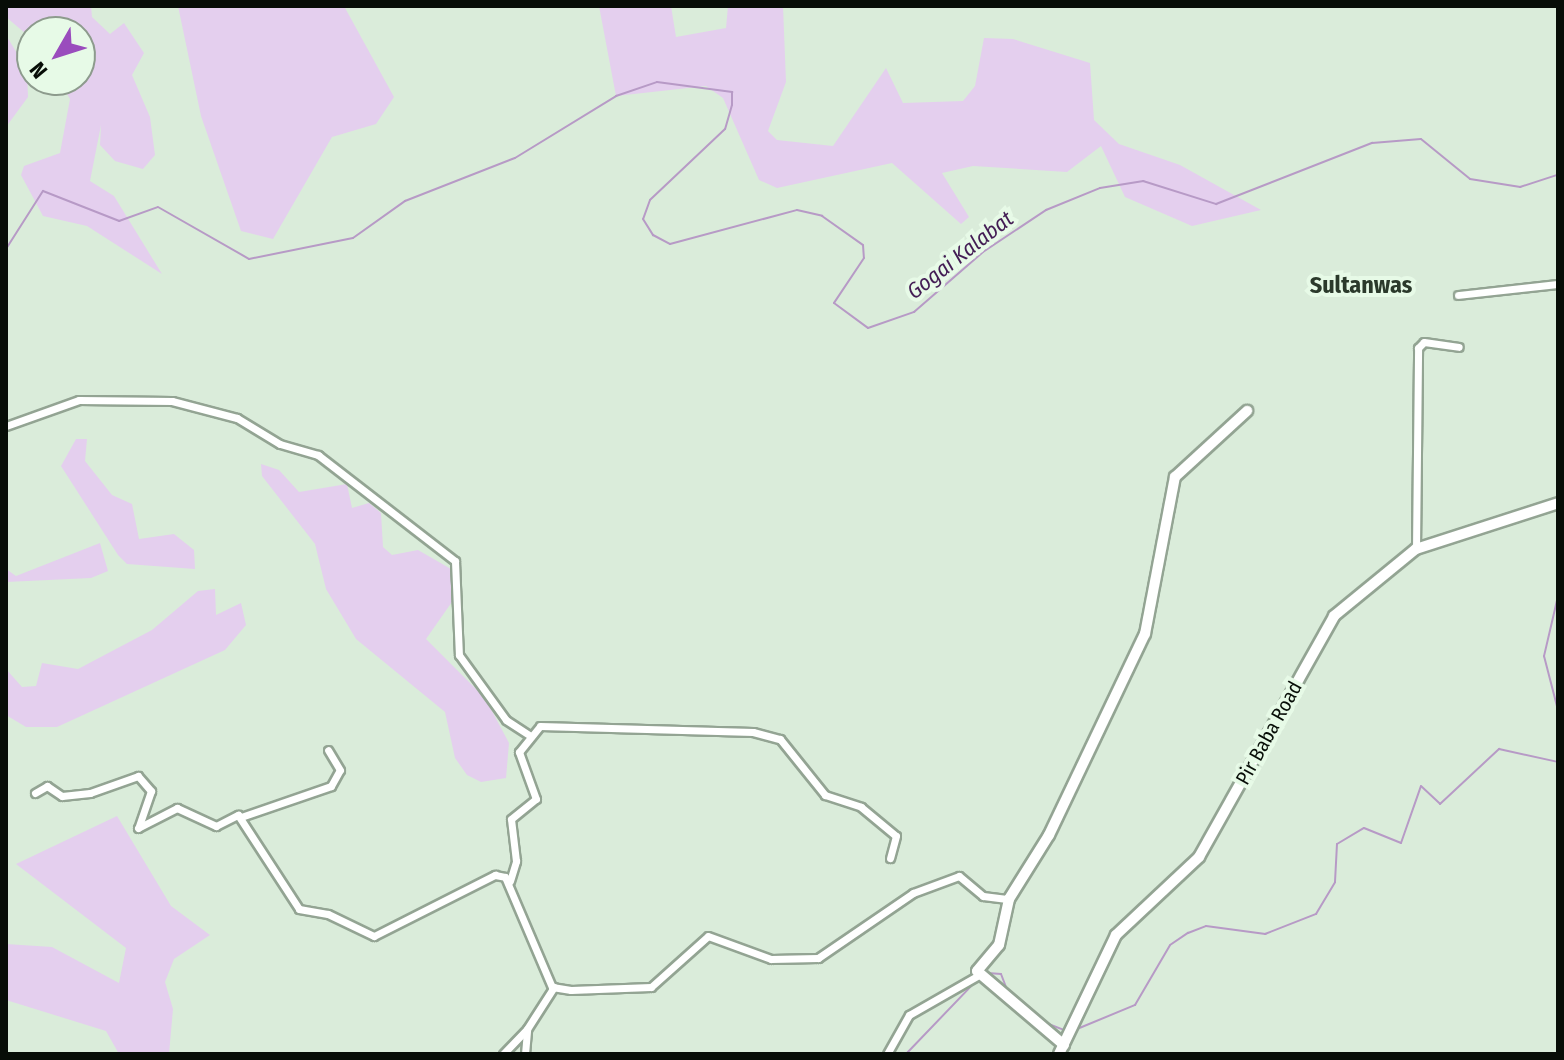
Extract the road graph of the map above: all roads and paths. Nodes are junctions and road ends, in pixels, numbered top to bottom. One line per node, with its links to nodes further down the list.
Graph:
1 (1558, 284): 2 (street)
2 (1458, 295)
3 (1459, 347): 7 (street)
4 (1247, 411): 14 (main road)
5 (6, 426): 8 (street)
6 (1558, 503): 7 (main road, Pir Baba Road)
7 (1416, 549): 18 (main road, Pir Baba Road)
8 (531, 736): 12 (street); 13 (street)
9 (328, 750): 11 (street)
10 (35, 793): 11 (street)
11 (241, 817): 13 (street)
12 (890, 858)
13 (510, 881): 16 (street)
14 (1009, 899): 15 (main road); 16 (street)
15 (977, 976): 18 (main road); 19 (street)
16 (554, 987): 17 (street)
17 (527, 1029): 20 (street); 21 (street)
18 (1061, 1049)
19 (887, 1053)
20 (503, 1054)
21 (525, 1054)

